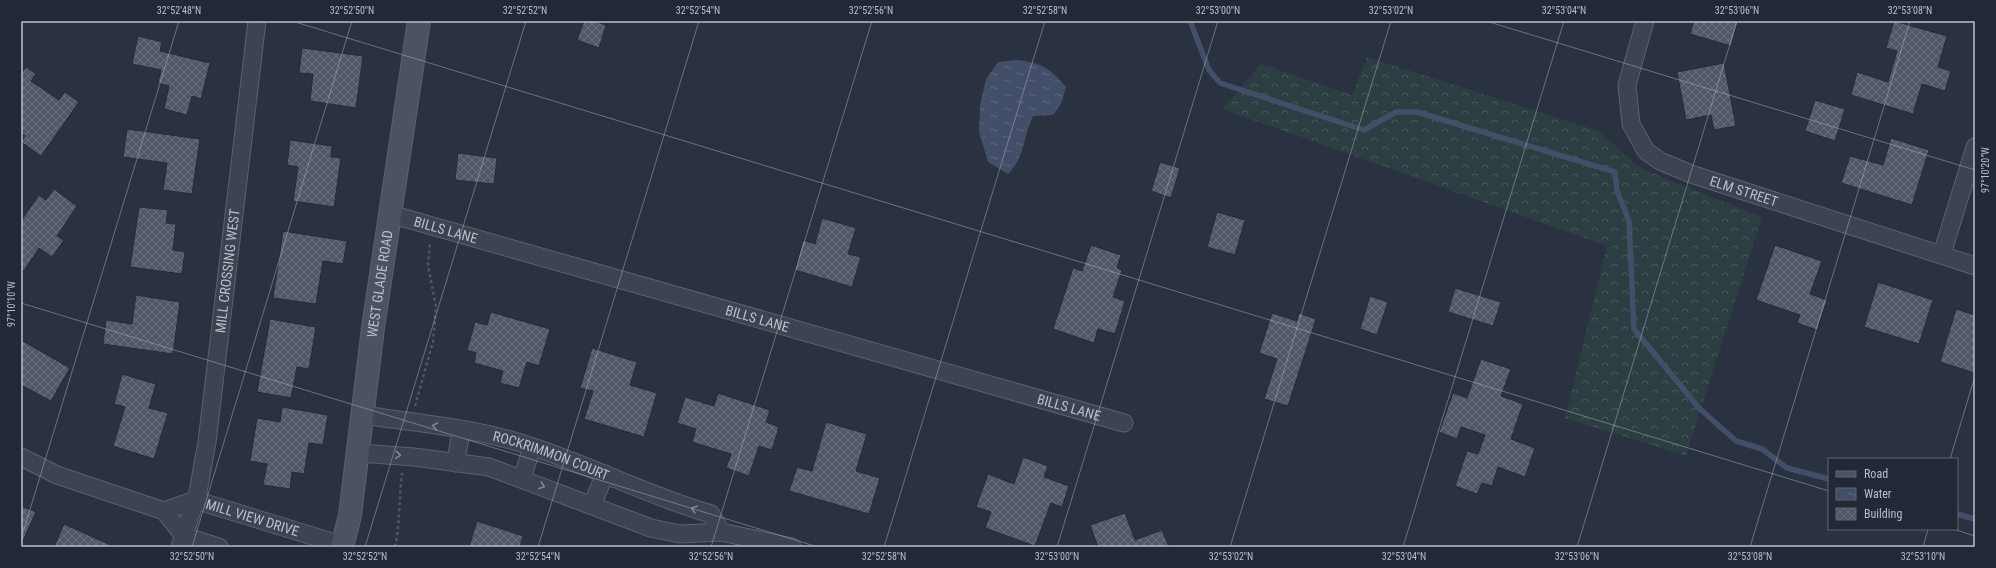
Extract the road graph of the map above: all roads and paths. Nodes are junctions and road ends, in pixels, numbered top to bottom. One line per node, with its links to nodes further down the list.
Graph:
1 (257, 21): 20 (street, MILL CROSSING WEST)
2 (419, 21): 5 (main road, WEST GLADE ROAD)
3 (1645, 21): 7 (street, ELM STREET)
4 (1975, 146): 7 (street)
5 (390, 214): 9 (main road, WEST GLADE ROAD); 11 (street, BILLS LANE)
6 (430, 242): 10 (path)
7 (1942, 254): 8 (street, ELM STREET)
8 (1975, 266)
9 (363, 415): 10 (street, ROCKRIMMON COURT); 14 (main road, WEST GLADE ROAD)
10 (411, 422): 12 (street, ROCKRIMMON COURT, one-way to 10)
11 (1124, 423)
12 (460, 430): 13 (street, ROCKRIMMON COURT); 17 (street)
13 (532, 446): 18 (street, ROCKRIMMON COURT); 19 (street)
14 (359, 453): 15 (street, ROCKRIMMON COURT, one-way to 15); 25 (main road, WEST GLADE ROAD)
15 (404, 456): 17 (street, ROCKRIMMON COURT); 27 (path)
16 (21, 457): 22 (street)
17 (456, 463): 19 (street, ROCKRIMMON COURT)
18 (605, 474): 21 (street); 23 (street, ROCKRIMMON COURT, one-way to 18)
19 (522, 479): 21 (street, ROCKRIMMON COURT, one-way to 21)
20 (195, 500): 22 (street, MILL VIEW DRIVE); 24 (street, MILL CROSSING WEST); 25 (street, MILL VIEW DRIVE)
21 (592, 505): 23 (street, ROCKRIMMON COURT)
22 (164, 511): 24 (street)
23 (721, 532): 28 (street, ROCKRIMMON COURT)
24 (182, 541): 26 (street)
25 (342, 546)
26 (219, 547)
27 (395, 547)
28 (792, 547)

